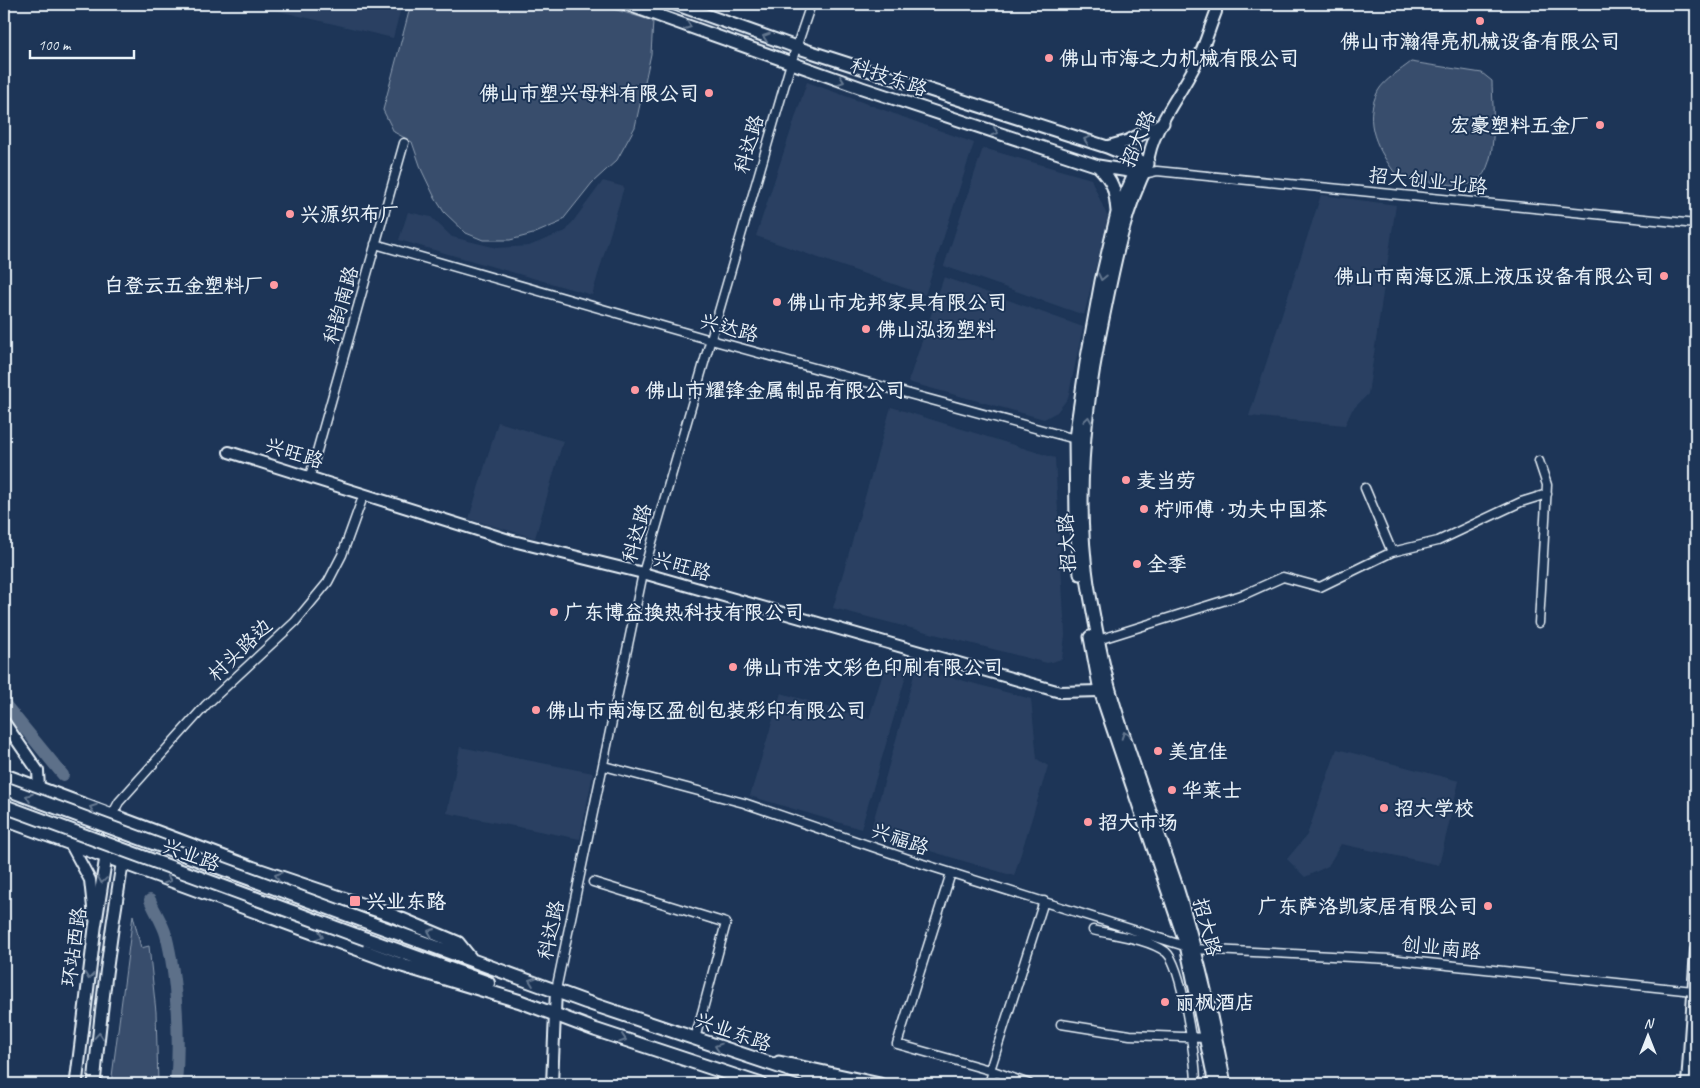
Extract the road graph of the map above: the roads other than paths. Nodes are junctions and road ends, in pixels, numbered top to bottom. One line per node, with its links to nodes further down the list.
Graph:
1 (626, 4): 6 (main road, 科技东路, one-way to 6)
2 (675, 4): 5 (main road, one-way to 2)
3 (811, 4): 5 (street, 科达路)
4 (1216, 4): 7 (street, 招大路)
5 (796, 47): 6 (street, 科达路); 9 (main road, one-way to 5)
6 (791, 63): 10 (main road, 科技东路, one-way to 10); 15 (street, 科达路)
7 (1163, 123): 9 (main road); 11 (street, 招大路)
8 (404, 143): 14 (street, 科韵南路)
9 (1107, 147): 11 (main road)
10 (1098, 166): 11 (main road, 科技东路); 12 (main road)
11 (1146, 166): 12 (main road, 招大路); 13 (street, 招大创业北路); 16 (main road, 招大路, one-way to 11)
12 (1117, 213): 16 (main road, 招大路, one-way to 16)
13 (1696, 224)
14 (375, 244): 15 (street, 兴达路); 19 (street, 科韵南路)
15 (712, 340): 16 (street, 兴达路); 24 (street, 科达路)
16 (1080, 441): 26 (main road, 招大路); 27 (main road, 招大路)
17 (230, 452): 19 (street, 兴旺路)
18 (1539, 461): 22 (street)
19 (310, 476): 21 (street, 兴旺路)
20 (1365, 488): 23 (street)
21 (364, 494): 24 (street, 兴旺路); 34 (street, 村头路边)
22 (1547, 494): 23 (street); 25 (street)
23 (1392, 552): 26 (street)
24 (643, 573): 27 (street, 兴旺路); 29 (street, 科达路)
25 (1539, 623)
26 (1098, 640): 27 (main road, 招大路)
27 (1104, 689): 45 (main road, 招大路)
28 (4, 722): 32 (street)
29 (604, 766): 40 (street, 兴福路); 48 (street, 科达路)
30 (4, 775): 32 (main road)
31 (4, 788): 47 (main road, 兴业东路, one-way to 31, bridge)
32 (38, 788): 34 (main road, one-way to 32)
33 (4, 806): 50 (main road, 兴业路, bridge)
34 (112, 815): 36 (main road); 38 (main road, 环站西路)
35 (4, 819): 37 (main road)
36 (130, 822): 39 (main road, 环站西路); 47 (main road, one-way to 36)
37 (70, 843): 38 (main road); 43 (street)
38 (106, 856): 39 (main road); 43 (main road, 环站西路, one-way to 43)
39 (122, 862): 50 (main road, one-way to 50); 62 (main road, 环站西路, one-way to 39)
40 (951, 872): 42 (street, 兴福路); 59 (street)
41 (593, 882): 57 (street)
42 (1044, 901): 45 (street, 兴福路); 59 (street)
43 (95, 928): 61 (main road, 环站西路, one-way to 61)
44 (1093, 930): 55 (street)
45 (1190, 947): 49 (street, 创业南路); 56 (main road, 招大路)
46 (1696, 950): 49 (street)
47 (470, 958): 48 (main road, 兴业东路, one-way to 47)
48 (556, 990): 51 (main road, 兴业东路); 52 (street, 科达路)
49 (1693, 991): 71 (street)
50 (519, 1001): 52 (main road)
51 (601, 1006): 54 (main road); 57 (main road, 兴业东路)
52 (554, 1014): 54 (main road); 63 (street, 科达路)
53 (1061, 1024): 55 (street)
54 (596, 1030): 64 (main road, one-way to 64)
55 (1191, 1038): 56 (street); 69 (street)
56 (1211, 1038): 60 (main road, 招大路); 70 (main road, 招大路)
57 (695, 1039): 58 (main road, 兴业东路, one-way to 57)
58 (743, 1056): 65 (main road, 兴业东路); 66 (main road)
59 (991, 1070): 67 (street); 68 (street)
60 (1214, 1081)
61 (76, 1084)
62 (94, 1084)
63 (552, 1084)
64 (760, 1084)
65 (831, 1084)
66 (880, 1084)
67 (989, 1084)
68 (1029, 1084)
69 (1196, 1084)
70 (1225, 1084)
71 (1686, 1084)

